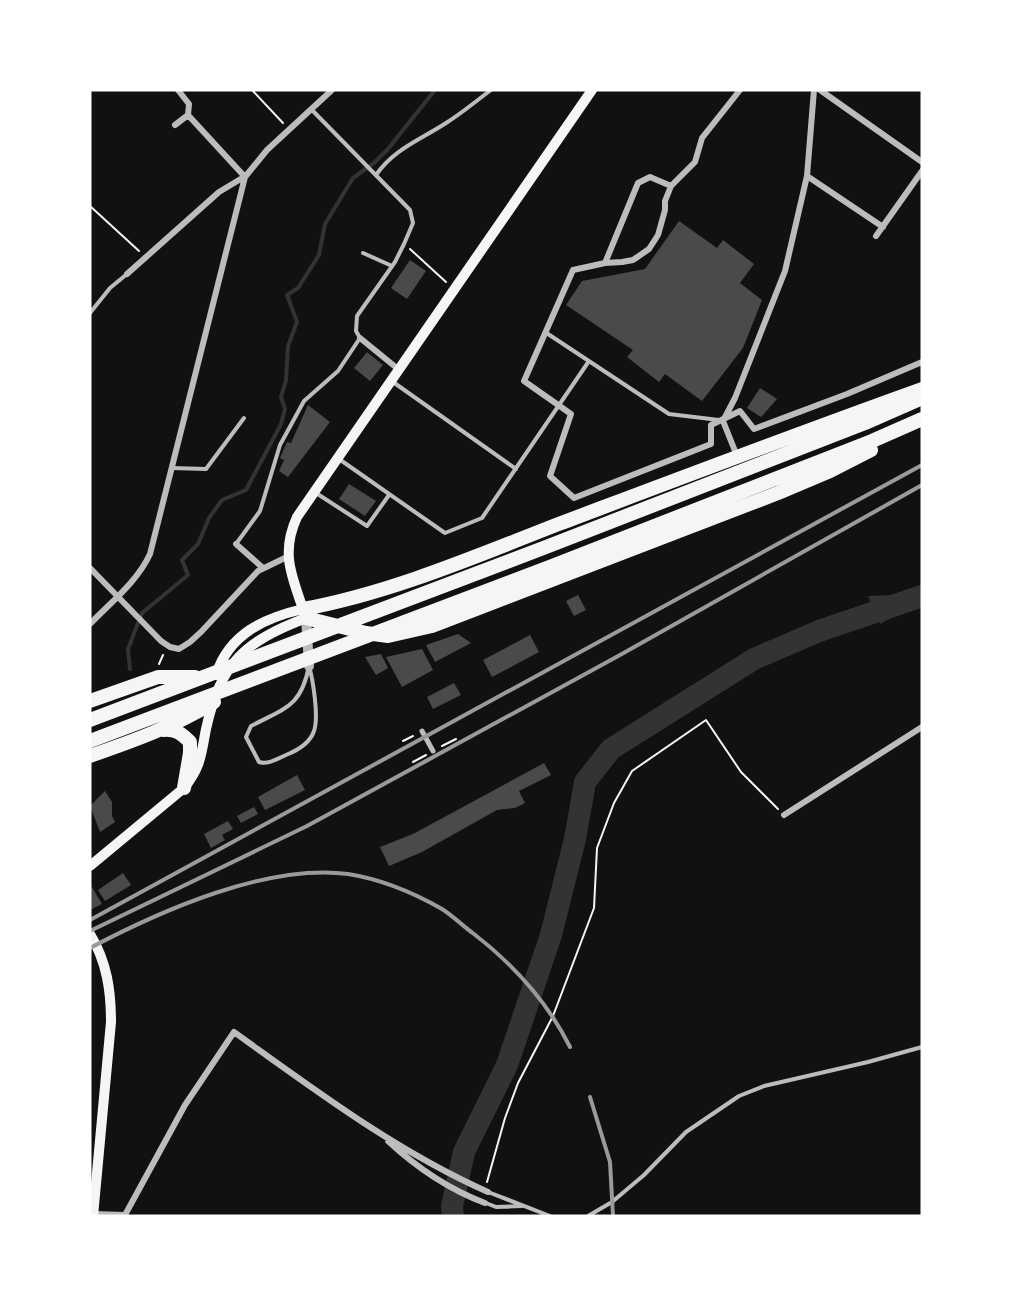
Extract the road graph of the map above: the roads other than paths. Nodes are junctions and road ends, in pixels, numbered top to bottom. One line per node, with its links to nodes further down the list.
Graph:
1 (178, 90): 9 (street)
2 (332, 90): 8 (street)
3 (491, 90): 13 (lane)
4 (592, 90): 28 (main road)
5 (740, 90): 16 (street)
6 (814, 90): 14 (street)
7 (820, 90): 11 (street)
8 (312, 110): 13 (lane); 15 (street)
9 (188, 115): 10 (street); 15 (street)
10 (175, 125)
11 (922, 162)
12 (922, 171): 17 (street)
13 (376, 176): 21 (lane)
14 (807, 176): 17 (street); 35 (street)
15 (245, 177): 22 (street); 38 (street)
16 (671, 186): 20 (street); 20 (street)
17 (883, 227): 18 (street)
18 (876, 236)
19 (363, 253): 21 (lane)
20 (605, 262): 24 (street)
21 (392, 266): 25 (lane)
22 (127, 274): 23 (lane)
23 (90, 313)
24 (545, 332): 26 (lane); 32 (street)
25 (360, 338): 28 (street); 42 (lane)
26 (589, 361): 32 (lane); 35 (lane)
27 (922, 362): 35 (street)
28 (398, 369): 29 (main road)
29 (390, 380): 36 (main road); 39 (lane)
30 (922, 389): 37 (highway)
31 (922, 398): 55 (highway)
32 (559, 406): 35 (street); 39 (lane)
33 (244, 418): 38 (lane)
34 (922, 420): 49 (highway); 59 (highway)
35 (723, 421): 37 (street)
36 (337, 457): 40 (main road); 41 (lane)
37 (737, 457): 46 (highway)
38 (171, 468): 47 (street)
39 (516, 469): 41 (lane)
40 (313, 491): 41 (lane); 43 (main road)
41 (389, 495)
42 (236, 544): 45 (street)
43 (287, 557): 45 (street); 48 (main road)
44 (90, 568): 47 (street)
45 (263, 568): 47 (street)
46 (444, 568): 48 (highway); 49 (highway)
47 (118, 596): 50 (street)
48 (304, 614): 49 (highway); 51 (street); 52 (main road); 54 (main road)
49 (464, 614)
50 (90, 624)
51 (309, 666): 51 (lane)
52 (215, 678): 53 (highway); 54 (main road)
53 (90, 701)
54 (214, 702): 57 (highway); 62 (main road)
55 (90, 720)
56 (922, 727): 63 (street)
57 (163, 730): 61 (highway); 62 (highway)
58 (422, 731): 60 (street)
59 (90, 741)
60 (433, 751)
61 (90, 756)
62 (184, 788): 64 (main road)
63 (784, 815)
64 (90, 866)
65 (90, 934): 71 (main road)
66 (922, 1047): 73 (lane)
67 (379, 1132): 68 (street); 69 (street); 71 (street)
68 (484, 1190): 70 (lane)
69 (485, 1203): 70 (lane)
70 (524, 1206): 72 (lane)
71 (93, 1215)
72 (550, 1216)
73 (588, 1216)

